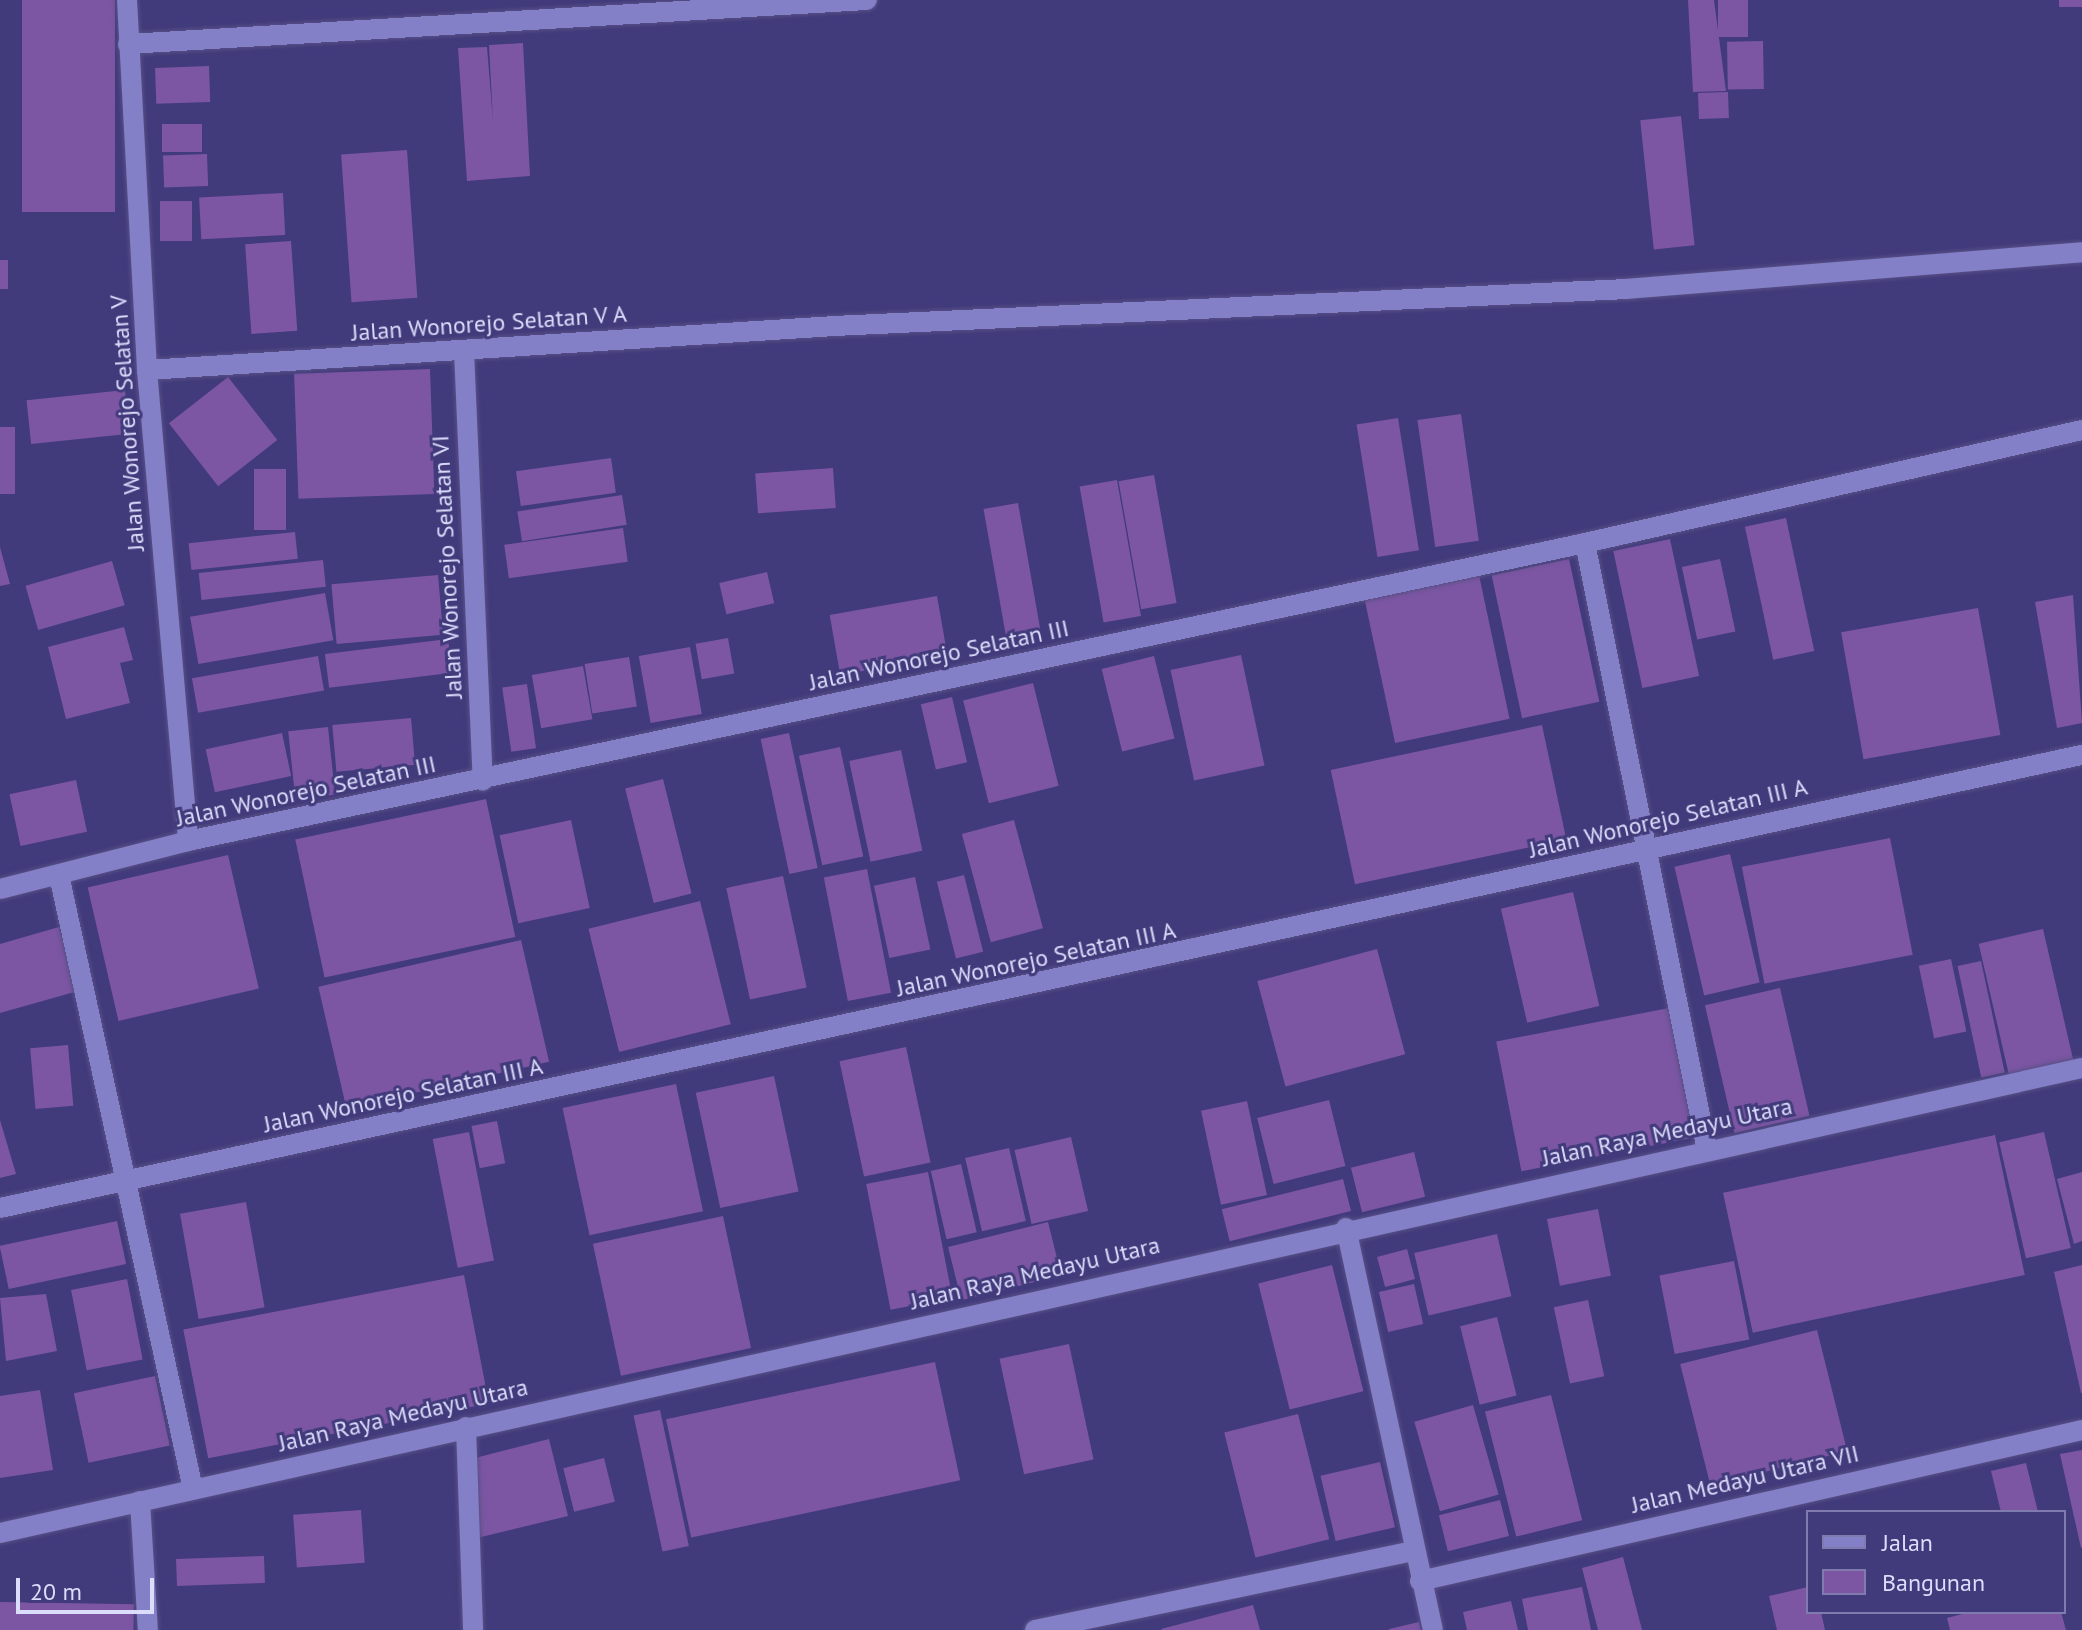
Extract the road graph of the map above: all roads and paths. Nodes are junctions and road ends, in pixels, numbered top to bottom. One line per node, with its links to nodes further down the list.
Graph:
1 (127, 0): 3 (street, Jalan Wonorejo Selatan V)
2 (867, 0): 3 (street)
3 (128, 44): 6 (street, Jalan Wonorejo Selatan V)
4 (2082, 252): 5 (street, Jalan Wonorejo Selatan V A)
5 (464, 351): 6 (street, Jalan Wonorejo Selatan V A); 10 (street, Jalan Wonorejo Selatan VI)
6 (147, 370): 11 (street, Jalan Wonorejo Selatan V)
7 (2082, 430): 8 (street, Jalan Wonorejo Selatan III)
8 (1585, 543): 10 (street, Jalan Wonorejo Selatan III); 12 (street)
9 (2082, 755): 12 (street, Jalan Wonorejo Selatan III A)
10 (483, 781): 11 (street, Jalan Wonorejo Selatan III)
11 (188, 841): 13 (street, Jalan Wonorejo Selatan III)
12 (1648, 850): 16 (street); 17 (street, Jalan Wonorejo Selatan III A)
13 (59, 875): 14 (street, Jalan Wonorejo Selatan III); 17 (street)
14 (0, 889)
15 (2082, 1068): 16 (street, Jalan Raya Medayu Utara)
16 (1707, 1150): 19 (street, Jalan Raya Medayu Utara)
17 (128, 1181): 18 (street, Jalan Wonorejo Selatan III A); 22 (street)
18 (0, 1208)
19 (1346, 1228): 20 (street, Jalan Raya Medayu Utara); 25 (street)
20 (466, 1427): 22 (street, Jalan Raya Medayu Utara); 28 (street)
21 (2082, 1430): 26 (street, Jalan Medayu Utara VII)
22 (193, 1489): 23 (street, Jalan Raya Medayu Utara)
23 (140, 1501): 24 (street, Jalan Raya Medayu Utara); 27 (street)
24 (0, 1533)
25 (1412, 1551): 26 (street); 29 (street)
26 (1420, 1581): 30 (street)
27 (148, 1630)
28 (473, 1630)
29 (1035, 1630)
30 (1433, 1630)

